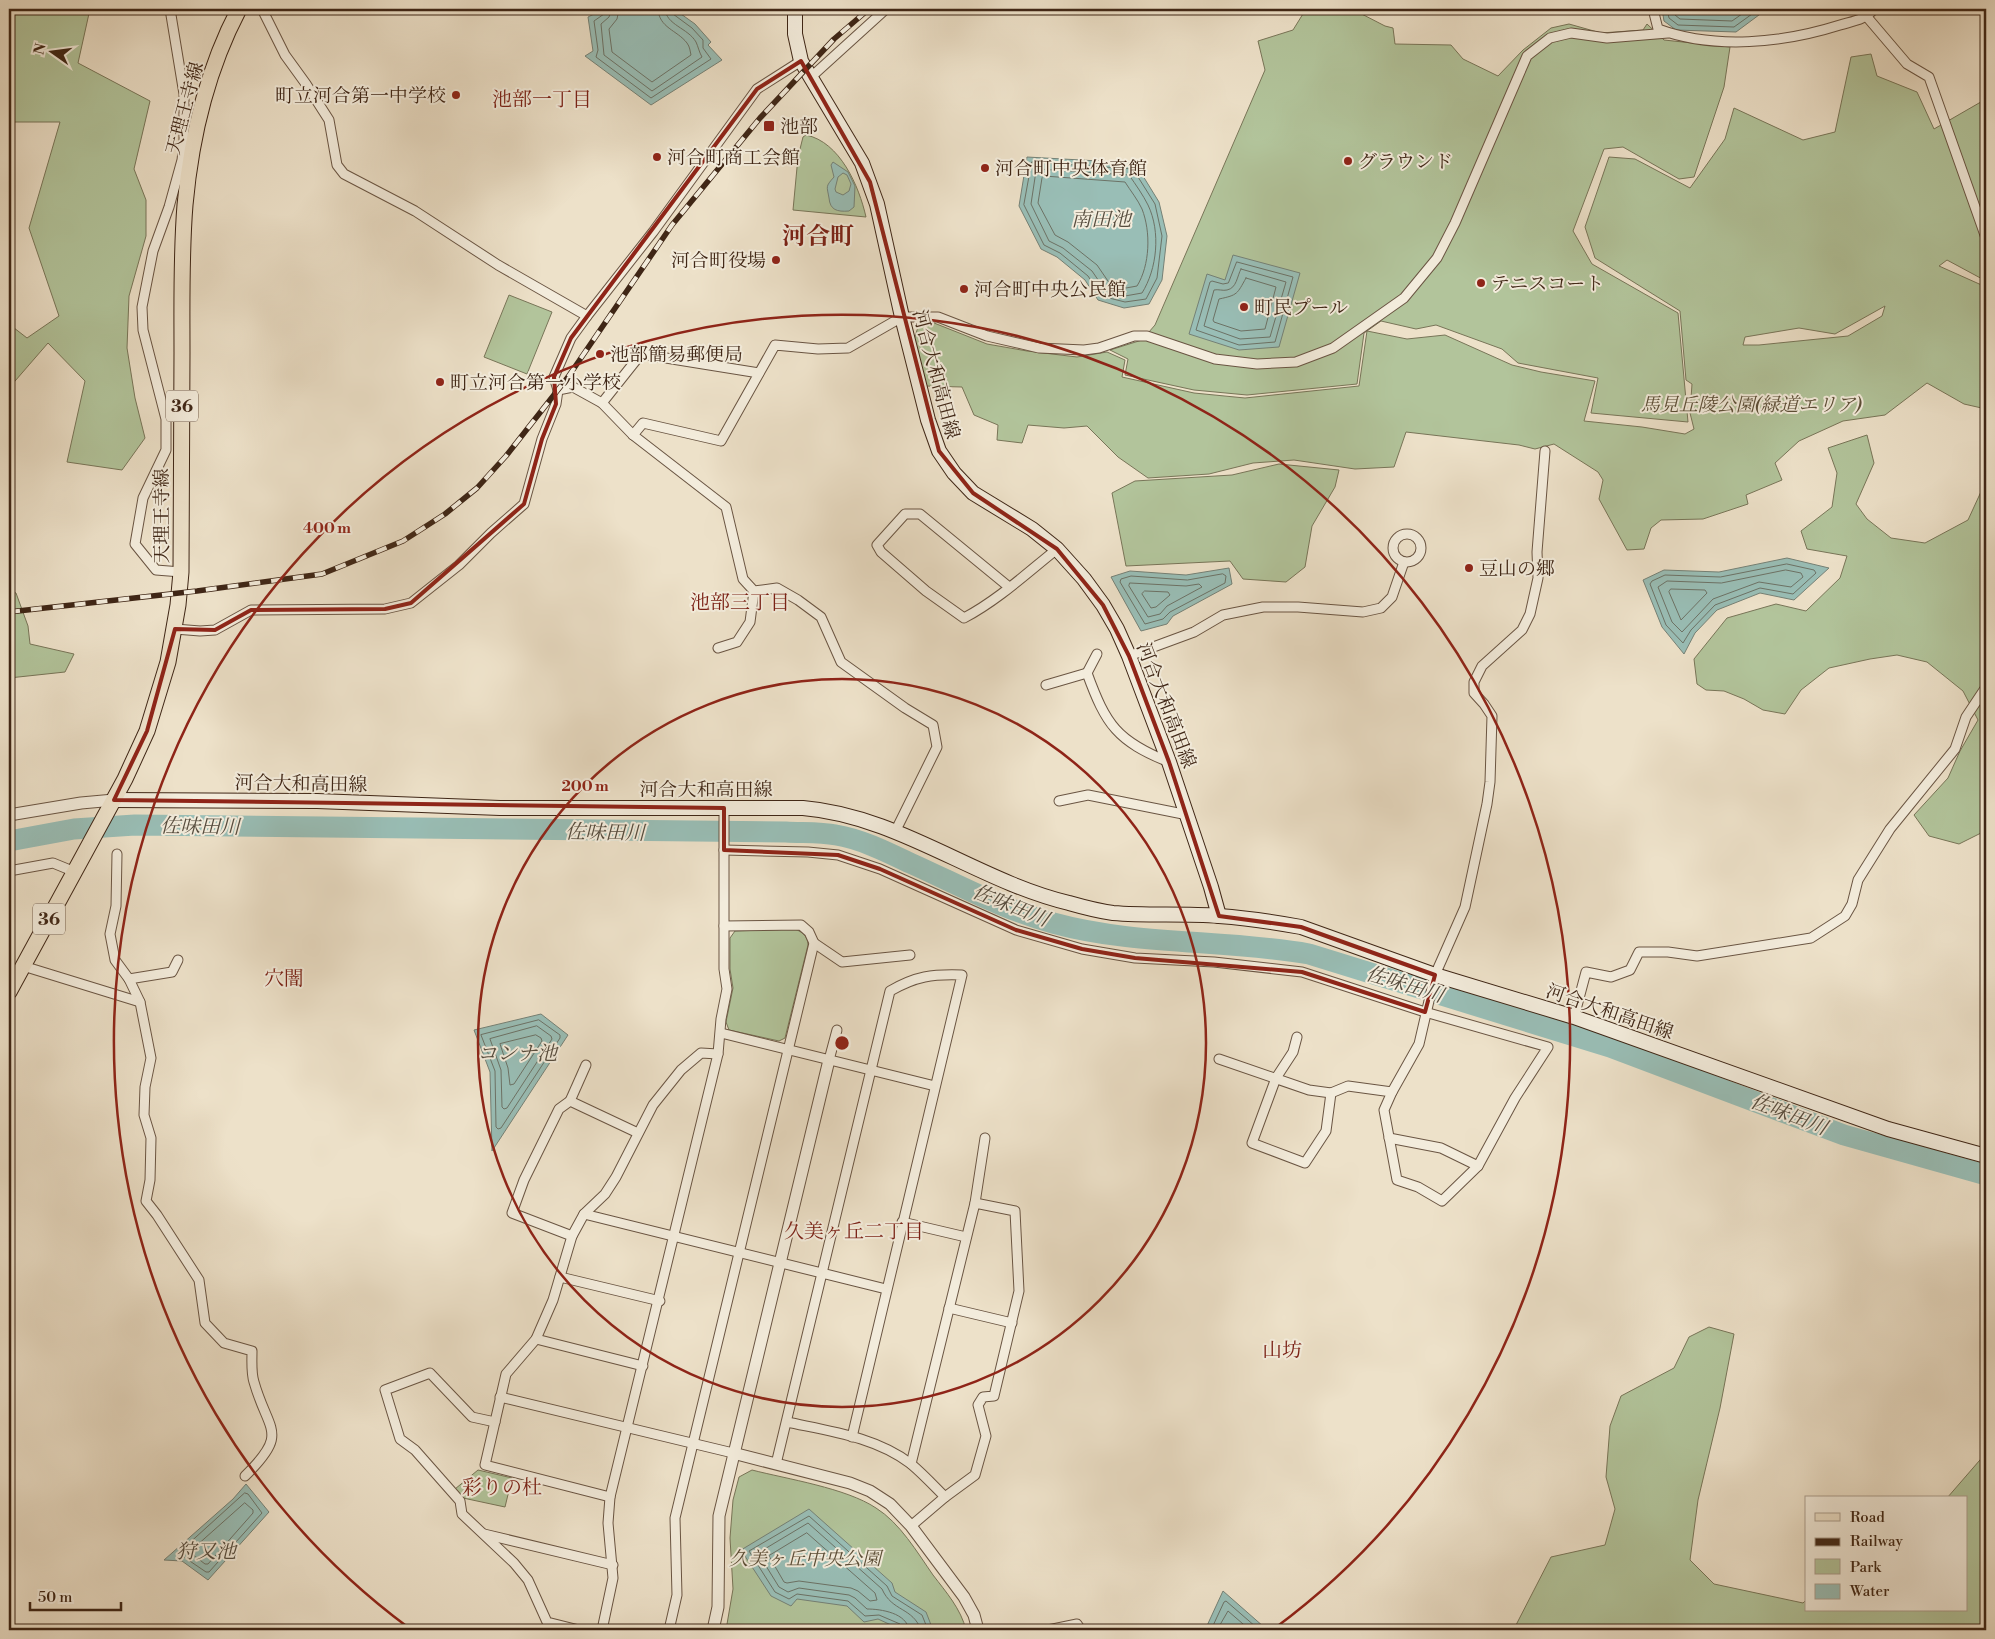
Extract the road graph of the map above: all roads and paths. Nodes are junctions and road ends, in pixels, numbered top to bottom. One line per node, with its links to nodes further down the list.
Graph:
1 (170, 9): 22 (street)
2 (238, 9): 22 (main road, 天理王寺線 / 36)
3 (262, 9): 13 (street)
4 (795, 9): 10 (main road, 河合大和高田線)
5 (886, 9): 11 (street)
6 (1653, 9): 9 (street)
7 (1874, 9): 8 (street)
8 (1867, 17): 9 (street); 12 (street)
9 (1668, 33): 14 (street)
10 (801, 61): 11 (main road, 河合大和高田線); 13 (street)
11 (810, 78): 14 (main road, 河合大和高田線)
12 (1986, 238)
13 (587, 316): 16 (street)
14 (902, 317): 15 (street); 20 (main road, 河合大和高田線)
15 (759, 374): 17 (street); 18 (street)
16 (558, 390): 17 (street); 25 (street)
17 (602, 403): 18 (street)
18 (633, 435): 24 (street)
19 (1545, 451): 49 (street)
20 (1057, 549): 23 (street); 28 (main road, 河合大和高田線)
21 (1404, 562): 28 (street)
22 (181, 572): 25 (main road, 天理王寺線 / 36)
23 (1010, 588): 23 (street)
24 (754, 591): 26 (street); 38 (street)
25 (174, 629): 34 (main road, 天理王寺線 / 36)
26 (718, 648)
27 (1097, 654): 29 (street)
28 (1129, 656): 32 (main road, 河合大和高田線)
29 (1087, 673): 30 (street); 32 (street)
30 (1046, 685)
31 (1986, 687): 54 (street)
32 (1169, 762): 37 (main road, 河合大和高田線)
33 (1059, 801): 37 (street)
34 (111, 805): 35 (main road, 河合大和高田線); 36 (street); 42 (main road, 天理王寺線 / 36)
35 (724, 808): 38 (main road, 河合大和高田線); 39 (street)
36 (9, 815)
37 (1188, 815): 43 (main road, 河合大和高田線)
38 (895, 832): 43 (main road, 河合大和高田線)
39 (724, 850): 44 (street); 53 (street)
40 (117, 854): 50 (street)
41 (9, 871): 42 (street)
42 (75, 872): 48 (main road, 天理王寺線 / 36)
43 (1218, 916): 49 (main road, 河合大和高田線)
44 (724, 926): 45 (street); 56 (street)
45 (814, 943): 46 (street); 58 (street)
46 (910, 955)
47 (178, 960): 50 (street)
48 (23, 966): 51 (main road, 天理王寺線 / 36); 52 (street)
49 (1435, 974): 53 (street); 54 (main road, 河合大和高田線)
50 (129, 979): 52 (street)
51 (9, 992)
52 (140, 1002): 99 (street)
53 (1425, 1012): 66 (street); 73 (street)
54 (1574, 1017): 72 (main road, 河合大和高田線)
55 (837, 1030): 61 (street)
56 (721, 1033): 58 (street); 59 (street)
57 (1297, 1037): 64 (street)
58 (788, 1049): 61 (street); 80 (street)
59 (718, 1054): 69 (street); 78 (street)
60 (1219, 1059): 64 (street)
61 (829, 1060): 63 (street); 81 (street)
62 (586, 1065): 68 (street)
63 (872, 1070): 65 (street); 65 (street); 82 (street)
64 (1276, 1078): 67 (street); 67 (street)
65 (935, 1086): 76 (street)
66 (1392, 1092): 67 (street); 71 (street)
67 (1332, 1093)
68 (570, 1102): 69 (street); 77 (street)
69 (638, 1133): 75 (street)
70 (985, 1138): 74 (street)
71 (1389, 1138): 73 (street); 73 (street)
72 (1986, 1156)
73 (1478, 1166)
74 (975, 1203): 79 (street); 87 (street)
75 (584, 1214): 77 (street); 78 (street)
76 (902, 1222): 79 (street); 84 (street)
77 (572, 1236): 83 (street)
78 (674, 1237): 80 (street); 85 (street)
79 (966, 1237): 86 (street)
80 (738, 1253): 81 (street); 95 (street)
81 (780, 1263): 82 (street); 96 (street)
82 (823, 1274): 84 (street); 92 (street)
83 (560, 1277): 85 (street); 88 (street)
84 (886, 1289): 94 (street)
85 (660, 1301): 89 (street)
86 (949, 1308): 87 (street); 98 (street)
87 (1012, 1323): 101 (street)
88 (536, 1338): 89 (street); 90 (street)
89 (643, 1366): 93 (street)
90 (500, 1397): 91 (street); 93 (street)
91 (494, 1422): 100 (street); 103 (street)
92 (787, 1422): 94 (street); 97 (street)
93 (628, 1429): 95 (street); 100 (street)
94 (852, 1436): 98 (street)
95 (692, 1444): 96 (street); 107 (street)
96 (733, 1454): 97 (street); 108 (street)
97 (776, 1464): 102 (street)
98 (911, 1464): 101 (street)
99 (245, 1476)
100 (610, 1497): 104 (street)
101 (945, 1497): 102 (street)
102 (911, 1526): 109 (street)
103 (483, 1534): 104 (street); 105 (street)
104 (613, 1565): 106 (street)
105 (579, 1630)
106 (602, 1630)
107 (669, 1630)
108 (713, 1630)
109 (978, 1630)
110 (1048, 1630): 111 (street)
111 (1081, 1630)

